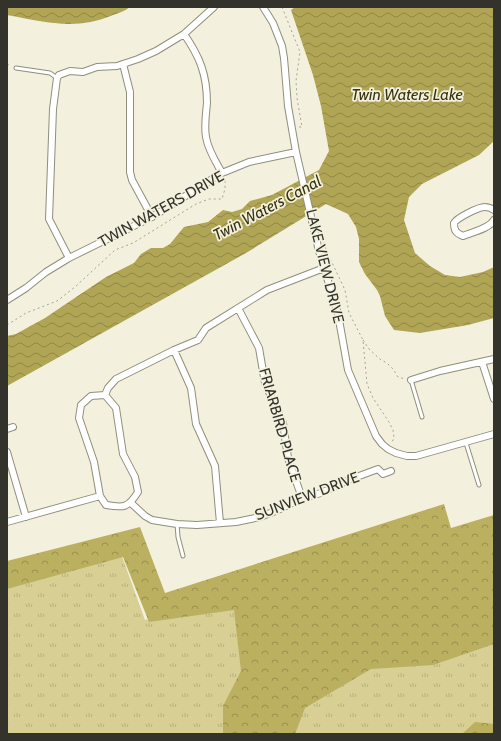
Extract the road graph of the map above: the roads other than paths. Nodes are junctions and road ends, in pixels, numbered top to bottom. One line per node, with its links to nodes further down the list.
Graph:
1 (214, 7): 3 (street)
2 (263, 7): 7 (street, LAKE VIEW DRIVE)
3 (184, 34): 4 (street); 8 (street)
4 (124, 64): 6 (street); 10 (street)
5 (16, 68): 6 (lane)
6 (57, 78): 12 (street)
7 (296, 152): 8 (street, TWIN WATERS DRIVE); 13 (street, LAKE VIEW DRIVE)
8 (222, 173): 10 (street, TWIN WATERS DRIVE)
9 (494, 210): 11 (street)
10 (152, 217): 12 (street, TWIN WATERS DRIVE)
11 (494, 220)
12 (69, 258): 14 (street, TWIN WATERS DRIVE)
13 (324, 268): 15 (street); 24 (street, LAKE VIEW DRIVE)
14 (9, 298)
15 (238, 308): 16 (street); 29 (street, FRIARBIRD PLACE)
16 (174, 350): 20 (street); 33 (street)
17 (494, 359): 18 (street)
18 (482, 362): 19 (street); 21 (street)
19 (411, 380): 22 (lane)
20 (105, 395): 28 (street); 30 (street)
21 (494, 400)
22 (422, 417)
23 (494, 434): 24 (street)
24 (466, 442): 27 (lane)
25 (7, 452): 31 (street)
26 (391, 471): 29 (street, SUNVIEW DRIVE)
27 (479, 485)
28 (100, 496): 30 (street); 31 (street)
29 (302, 498): 33 (street, SUNVIEW DRIVE)
30 (131, 503): 34 (street, SUNVIEW DRIVE)
31 (26, 517): 32 (street)
32 (7, 522)
33 (220, 522): 34 (street, SUNVIEW DRIVE)
34 (177, 524): 35 (lane)
35 (183, 556)

